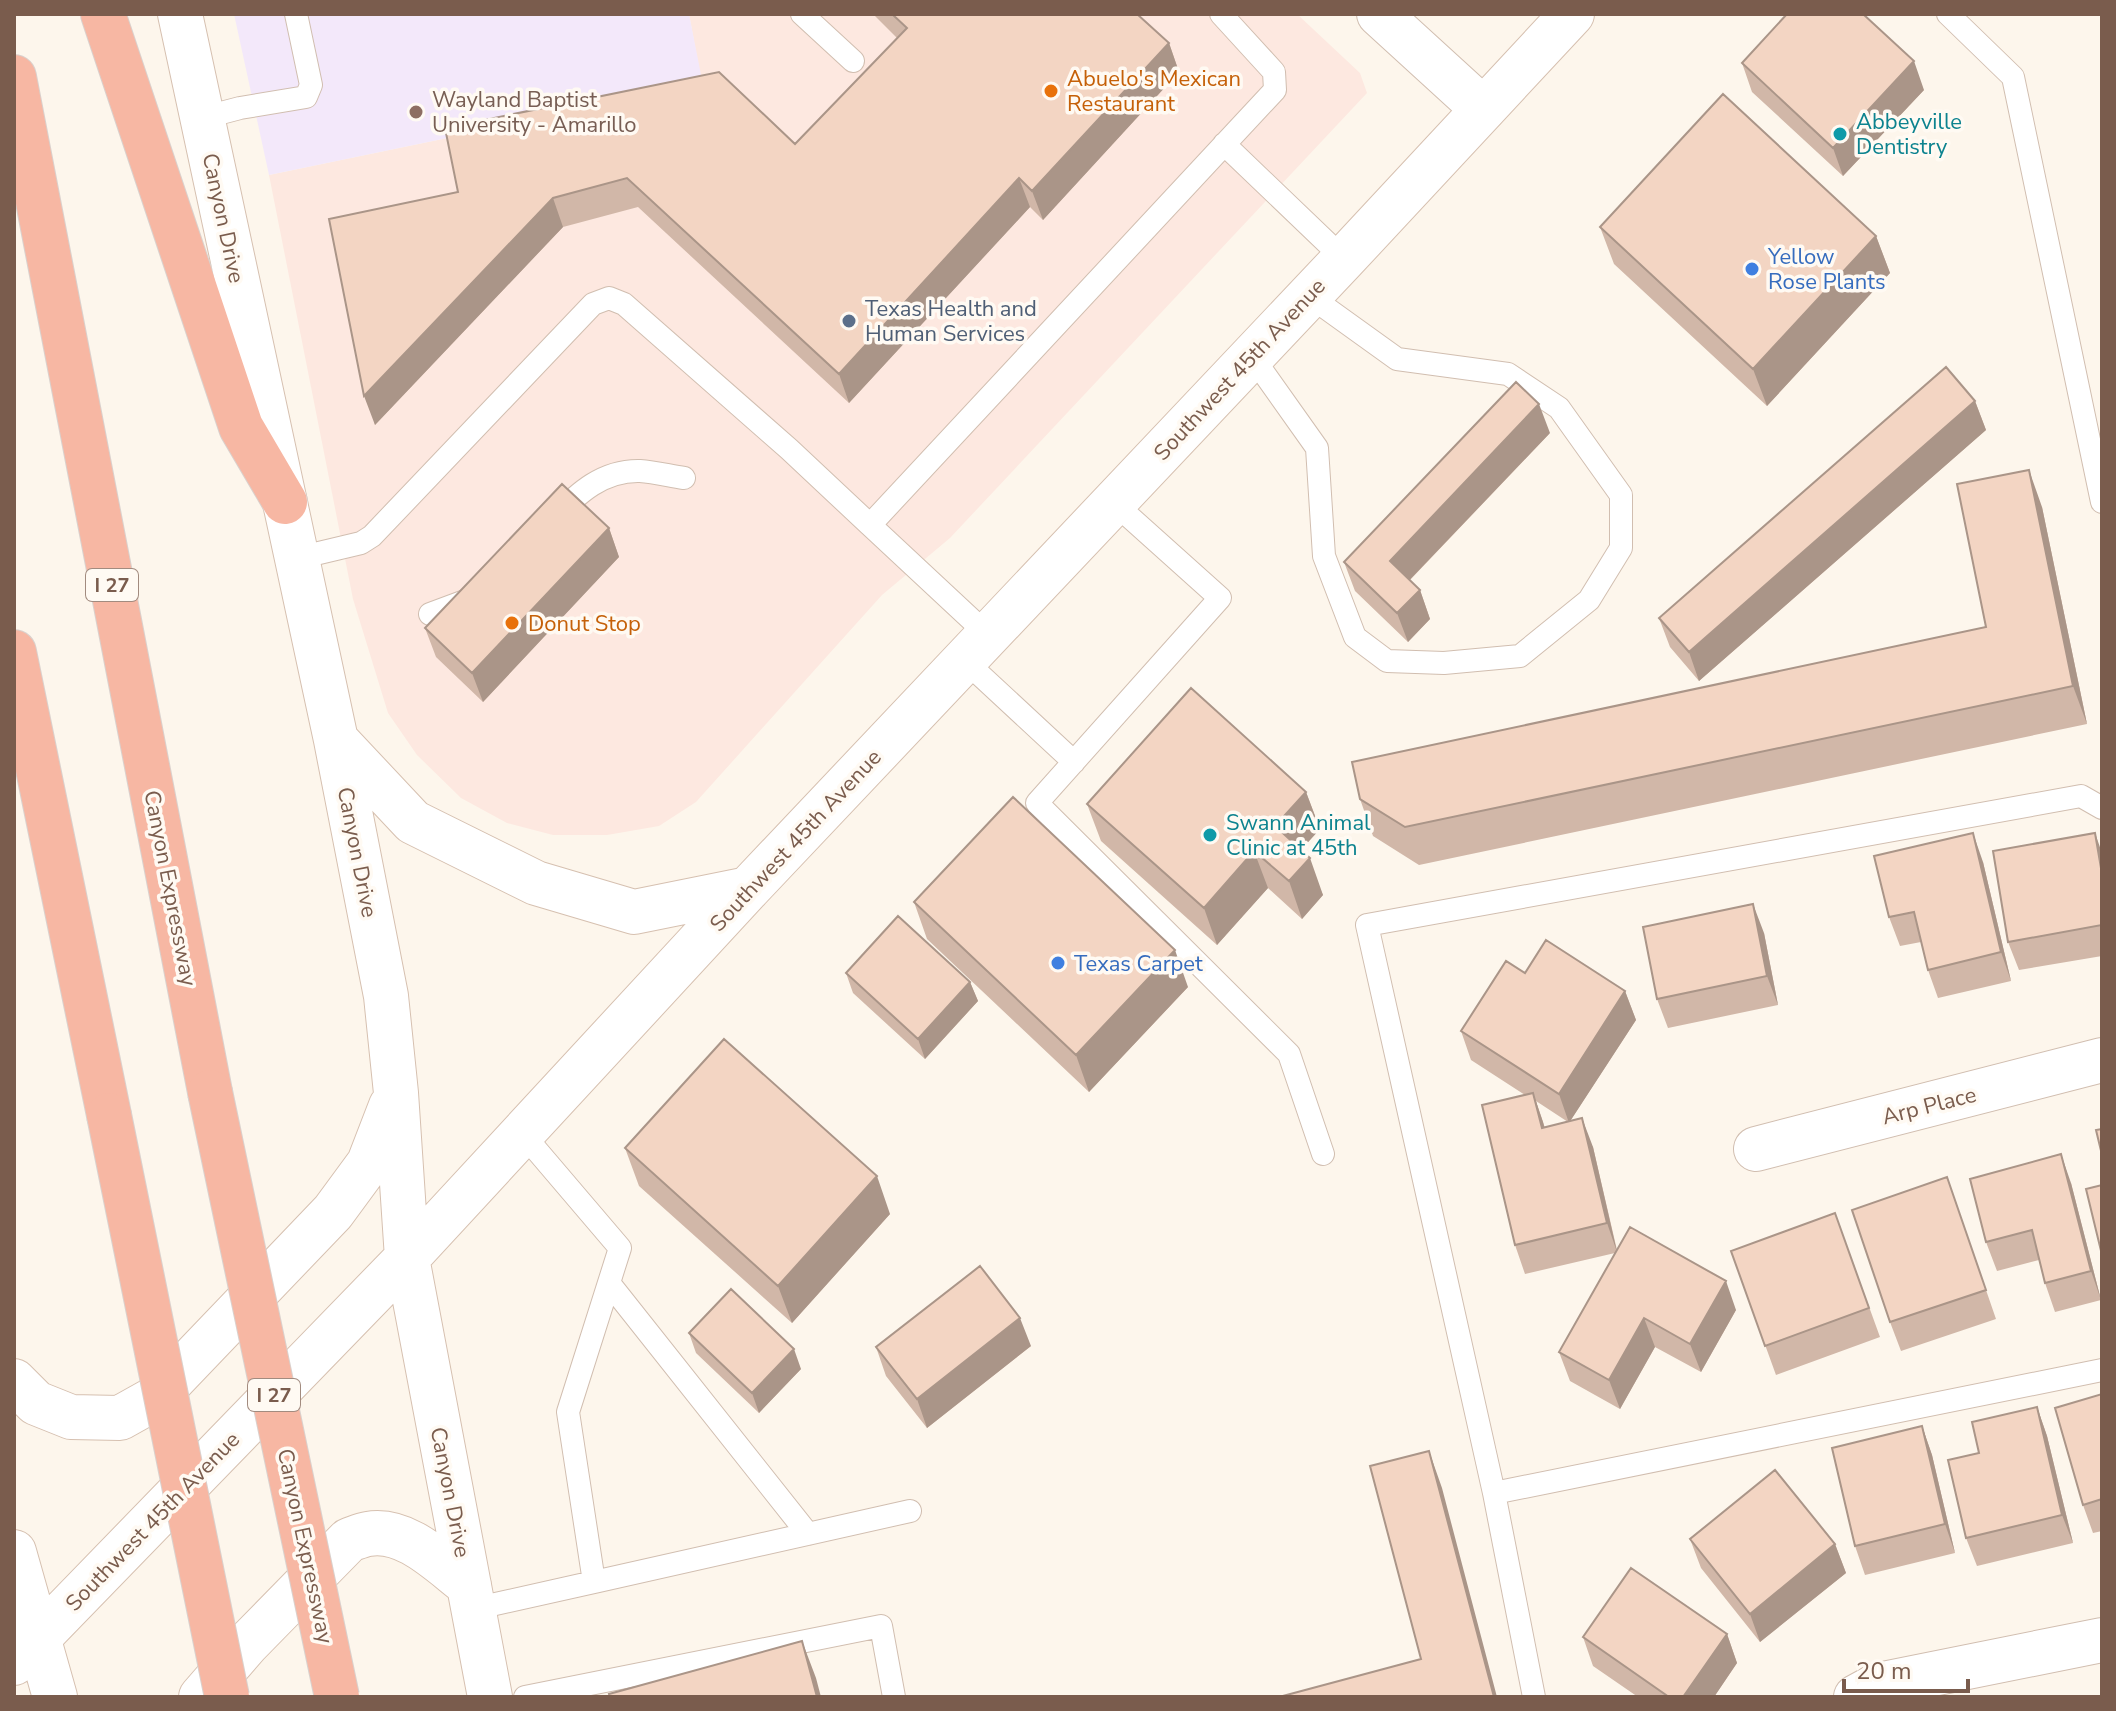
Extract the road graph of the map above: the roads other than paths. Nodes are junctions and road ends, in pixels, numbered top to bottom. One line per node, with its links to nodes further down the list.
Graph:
1 (103, 14): 18 (highway)
2 (180, 14): 12 (main road, Canyon Drive)
3 (296, 14): 12 (lane)
4 (802, 14): 9 (lane)
5 (1379, 14): 11 (main road)
6 (1948, 14): 20 (lane)
7 (1226, 16): 13 (lane)
8 (1566, 16): 11 (main road, Southwest 45th Avenue)
9 (853, 61)
10 (14, 77): 52 (highway, Canyon Expressway / I 27, bridge)
11 (1483, 109): 14 (main road, Southwest 45th Avenue)
12 (202, 118): 18 (main road, Canyon Drive)
13 (1224, 144): 14 (lane); 21 (lane)
14 (1344, 259): 15 (main road, Southwest 45th Avenue)
15 (1308, 295): 16 (main road, Southwest 45th Avenue); 16 (lane)
16 (1251, 355): 19 (main road, Southwest 45th Avenue)
17 (684, 478): 22 (lane)
18 (285, 502): 23 (main road, Canyon Drive)
19 (1113, 502): 26 (main road, Southwest 45th Avenue); 29 (lane)
20 (2102, 502)
21 (870, 525): 23 (lane); 26 (lane)
22 (541, 532)
23 (298, 558): 28 (main road, Canyon Drive)
24 (489, 586): 25 (lane)
25 (430, 614)
26 (976, 647): 29 (lane); 31 (main road, Southwest 45th Avenue)
27 (14, 652): 51 (highway, bridge)
28 (336, 740): 31 (main road); 33 (main road, Canyon Drive)
29 (1074, 762): 36 (lane)
30 (2102, 808): 41 (lane)
31 (748, 889): 34 (main road, Southwest 45th Avenue)
32 (2102, 1060): 35 (main road, Arp Place)
33 (396, 1093): 37 (main road, Canyon Drive); 40 (main road)
34 (522, 1133): 37 (main road, Southwest 45th Avenue); 38 (lane)
35 (1756, 1149)
36 (1323, 1154)
37 (407, 1258): 46 (main road, Canyon Drive); 48 (main road, Southwest 45th Avenue)
38 (609, 1283): 43 (lane); 45 (lane)
39 (2102, 1370): 41 (lane)
40 (14, 1381)
41 (1494, 1493): 56 (lane)
42 (910, 1511): 43 (lane)
43 (808, 1534): 45 (lane)
44 (14, 1552): 48 (main road)
45 (594, 1582): 46 (lane)
46 (471, 1597): 50 (main road); 53 (main road, Canyon Drive)
47 (2102, 1640): 57 (main road)
48 (26, 1650): 49 (main road)
49 (55, 1697)
50 (201, 1697)
51 (227, 1697)
52 (337, 1697)
53 (490, 1697)
54 (525, 1697): 55 (lane)
55 (894, 1697)
56 (1534, 1697)
57 (1856, 1697)

